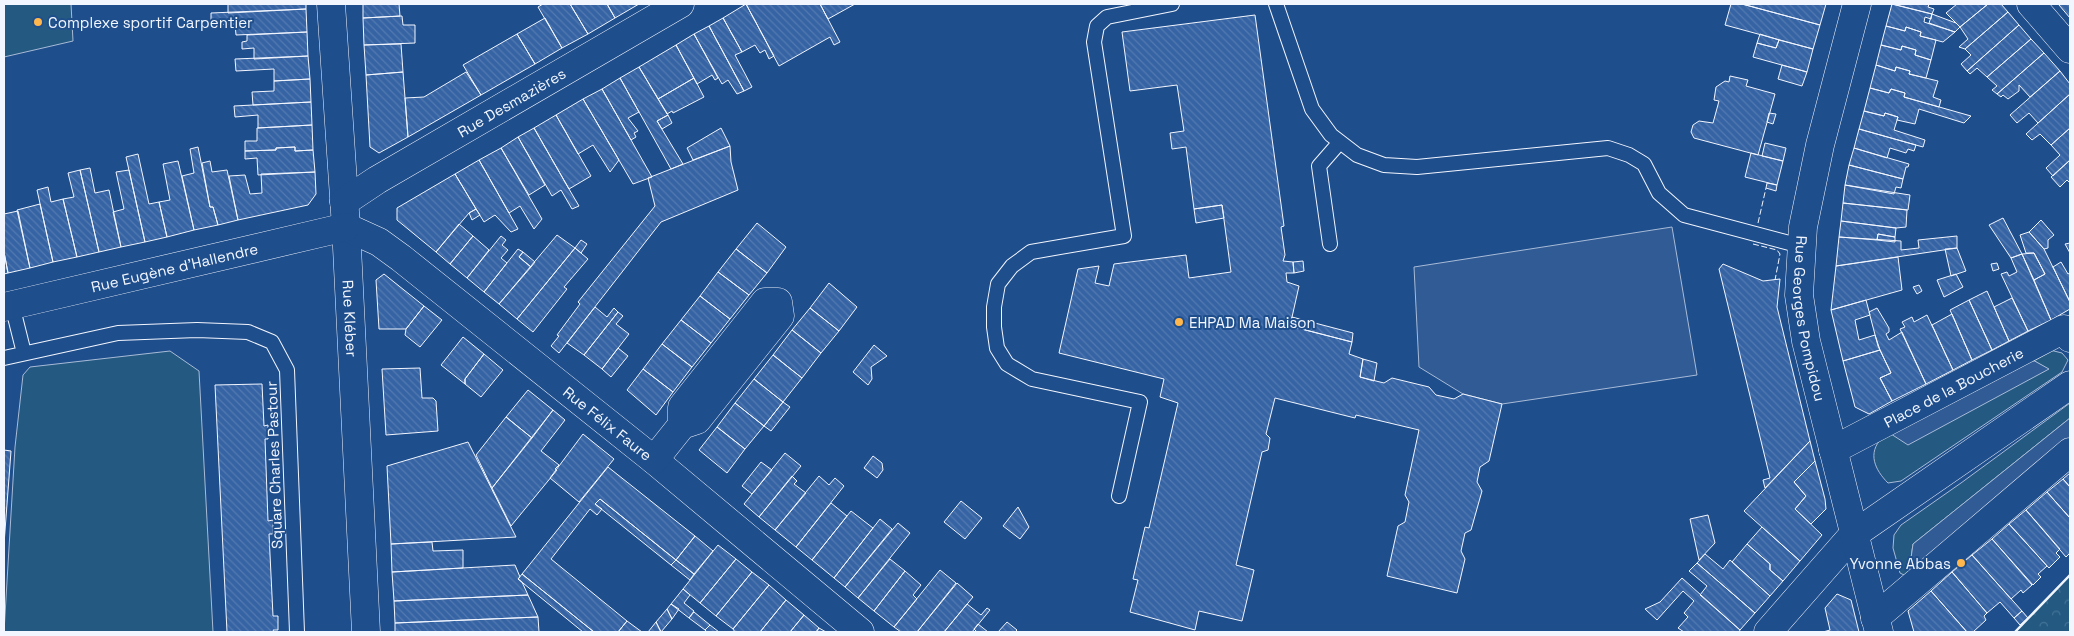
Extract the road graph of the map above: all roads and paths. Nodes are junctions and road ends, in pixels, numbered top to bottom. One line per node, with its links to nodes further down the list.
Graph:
1 (331, 4): 9 (street, Rue Kléber)
2 (680, 4): 9 (street, Rue Desmazières)
3 (1172, 4): 21 (lane)
4 (1276, 4): 8 (lane)
5 (1857, 4): 11 (street, Rue Georges Pompidou)
6 (2031, 4): 7 (street)
7 (2070, 49)
8 (1340, 142): 10 (lane); 11 (lane)
9 (345, 214): 12 (street, Rue Eugène d'Hallendre); 20 (street, Rue Félix Faure); 25 (street, Rue Kléber)
10 (1330, 244)
11 (1801, 246): 18 (street, Rue Georges Pompidou)
12 (8, 306): 14 (lane)
13 (2070, 338): 18 (street, Place de la Boucherie)
14 (24, 353): 15 (lane, Square Charles Pastour); 24 (lane, Square Charles Pastour)
15 (4, 358)
16 (2070, 385): 22 (street)
17 (682, 425): 20 (street)
18 (1833, 450): 22 (street, Rue Georges Pompidou)
19 (2070, 452): 23 (street)
20 (654, 460): 26 (street, Rue Félix Faure)
21 (1119, 496)
22 (1853, 535): 23 (street, Rue Georges Pompidou); 27 (street)
23 (1877, 625)
24 (297, 632)
25 (366, 632)
26 (860, 632)
27 (1768, 632)

